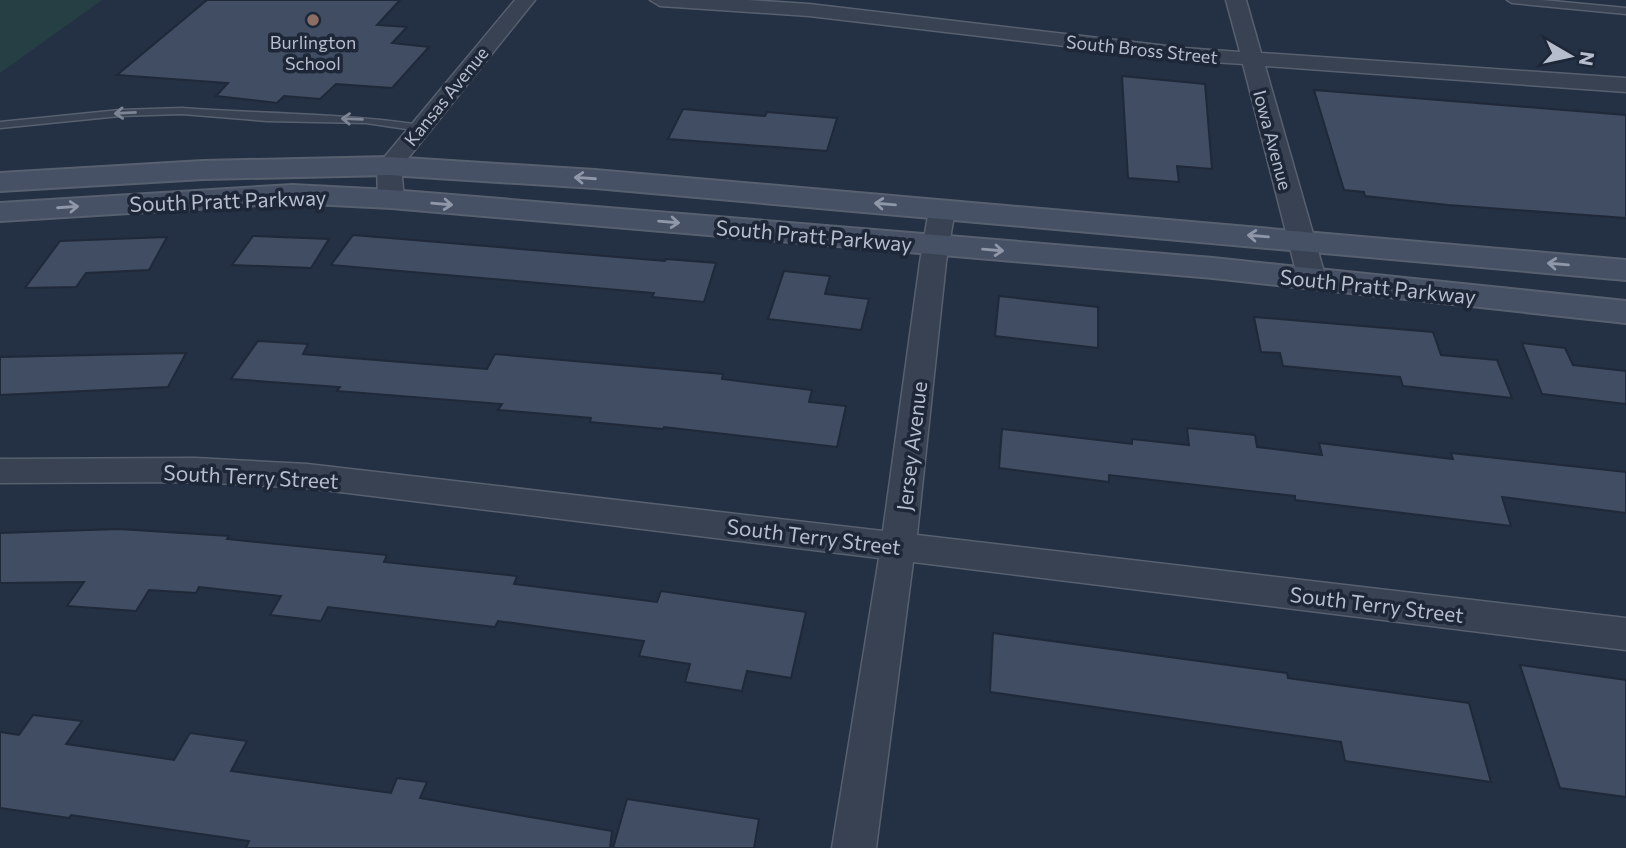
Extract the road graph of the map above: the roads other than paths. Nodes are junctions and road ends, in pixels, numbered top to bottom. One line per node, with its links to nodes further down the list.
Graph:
1 (525, 0): 9 (street, Kansas Avenue)
2 (660, 0): 6 (street, South Bross Street)
3 (1236, 0): 6 (street, Iowa Avenue)
4 (1512, 0): 5 (lane)
5 (1626, 11)
6 (1251, 60): 7 (street, South Bross Street); 15 (street, Iowa Avenue)
7 (1626, 85)
8 (0, 125): 9 (lane, one-way to 8)
9 (420, 128): 10 (street, Kansas Avenue)
10 (389, 166): 11 (street, South Pratt Parkway); 12 (street, Kansas Avenue); 13 (street, South Pratt Parkway, one-way to 10)
11 (0, 182)
12 (391, 200): 14 (street, South Pratt Parkway, one-way to 12); 16 (street, South Pratt Parkway, one-way to 16)
13 (942, 209): 15 (street, South Pratt Parkway, one-way to 13); 16 (street, Jersey Avenue)
14 (0, 212)
15 (1301, 240): 17 (street, South Pratt Parkway, one-way to 15); 18 (street, Iowa Avenue)
16 (935, 245): 18 (street, South Pratt Parkway, one-way to 18); 21 (street, Jersey Avenue)
17 (1626, 270)
18 (1312, 279): 19 (street, South Pratt Parkway)
19 (1626, 312)
20 (0, 471): 21 (street, South Terry Street)
21 (898, 546): 22 (street, South Terry Street); 23 (street, Jersey Avenue)
22 (1626, 634)
23 (855, 848)

